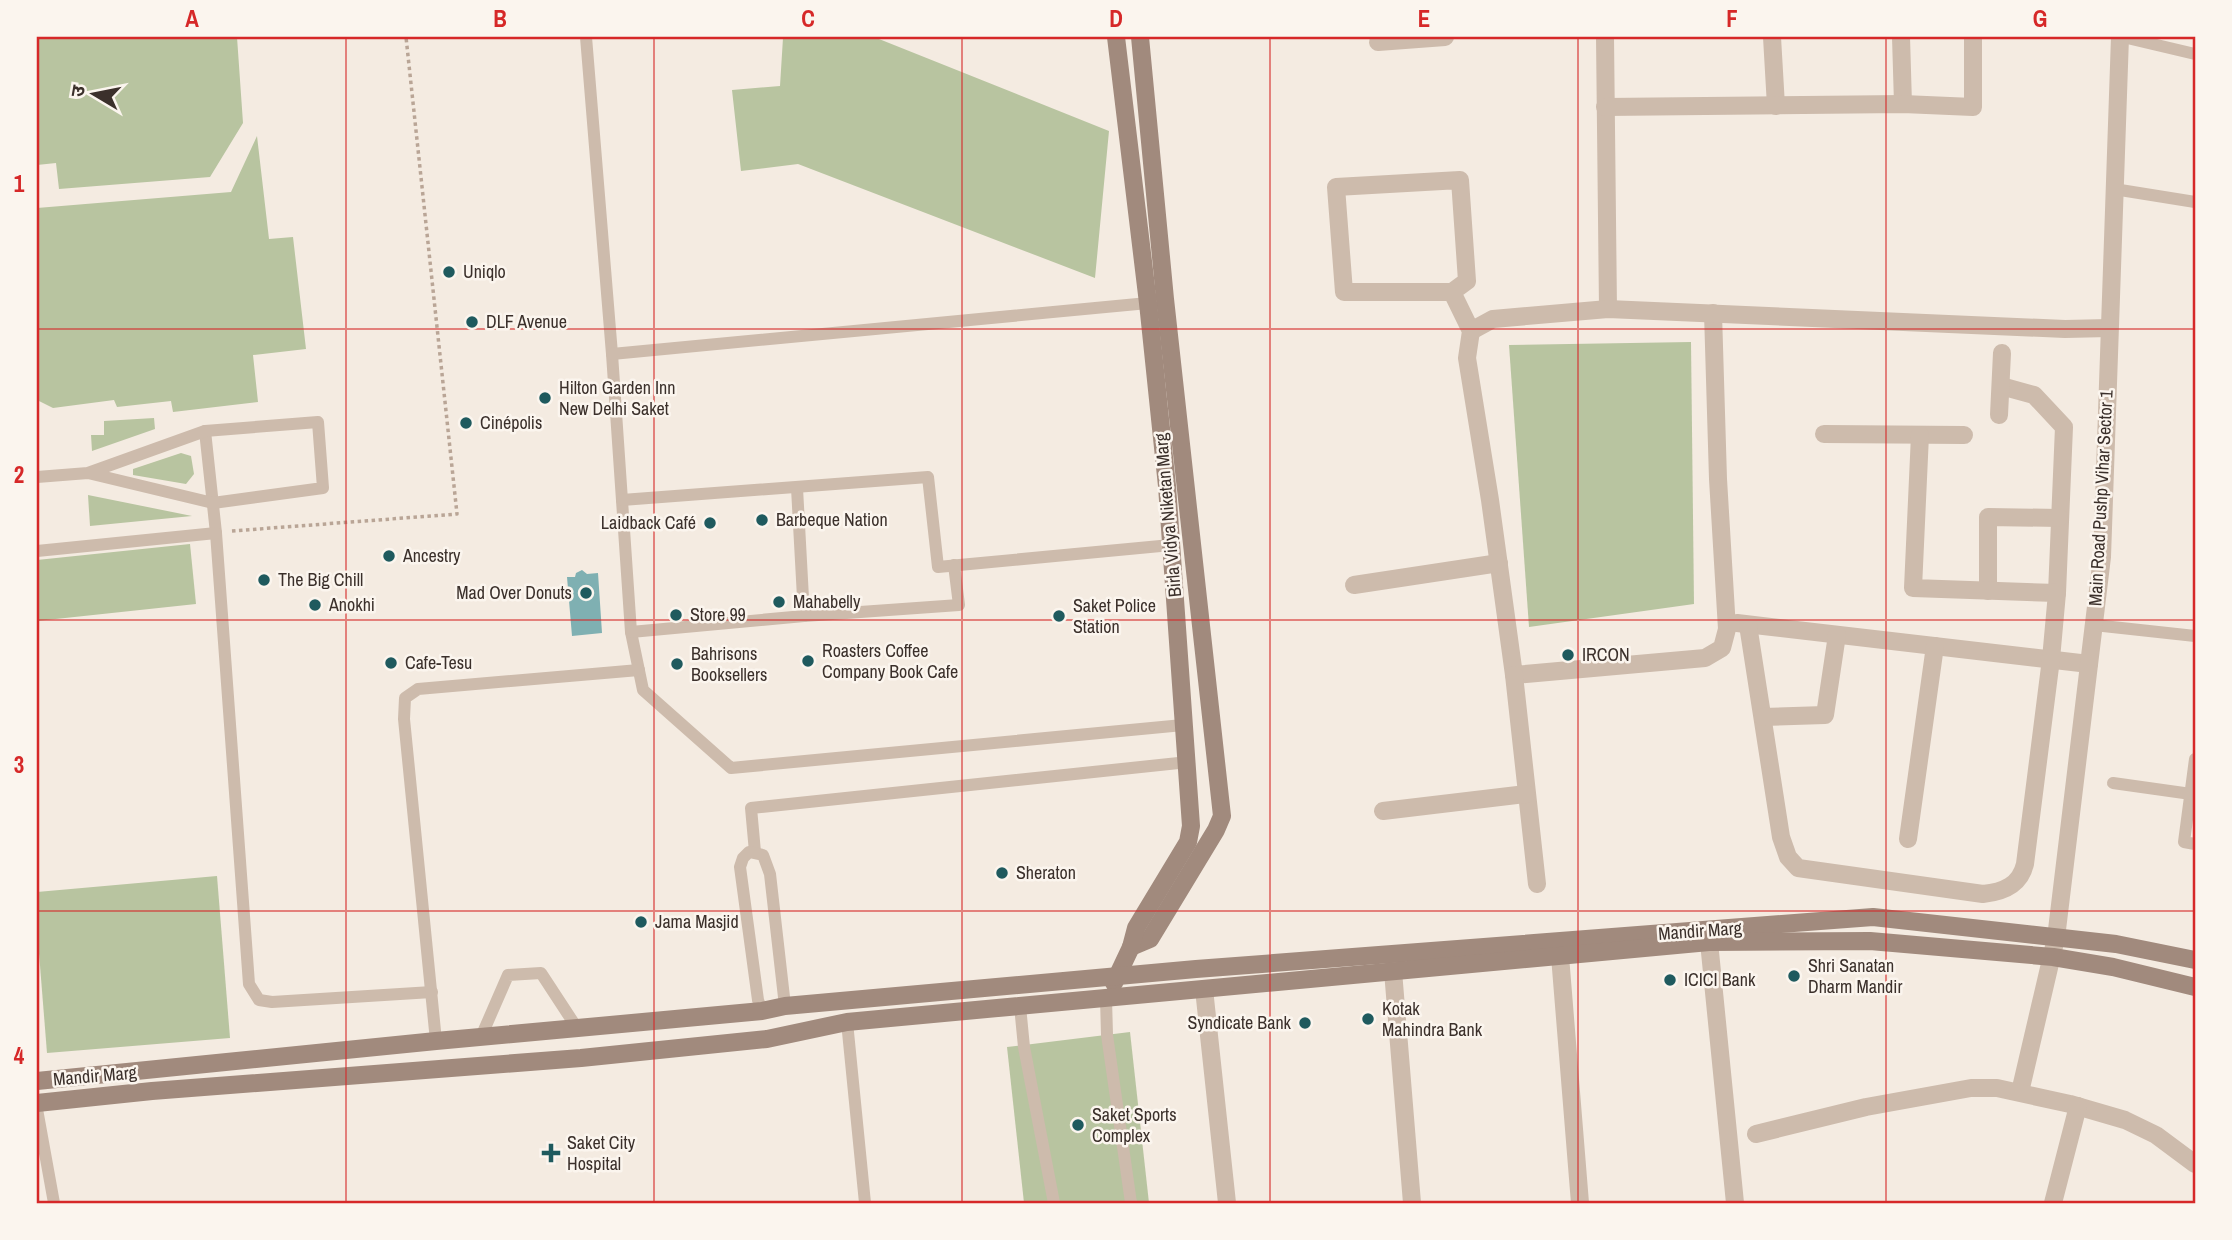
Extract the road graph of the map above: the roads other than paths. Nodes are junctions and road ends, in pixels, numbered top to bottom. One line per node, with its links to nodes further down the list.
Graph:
1 (586, 37): 24 (lane)
2 (1116, 37): 19 (main road, Birla Vidya Niketan Marg)
3 (1140, 37): 19 (main road)
4 (1445, 37): 10 (street)
5 (1605, 37): 15 (street)
6 (1772, 37): 14 (street)
7 (1901, 37): 13 (street)
8 (1973, 37): 13 (street)
9 (2121, 37): 11 (lane); 16 (street, Main Road Pushp Vihar Sector 1)
10 (1378, 42)
11 (2165, 42): 12 (lane)
12 (2195, 54)
13 (1903, 104): 14 (street)
14 (1776, 106): 15 (street)
15 (1605, 107): 20 (street)
16 (2114, 189): 17 (lane); 22 (street, Main Road Pushp Vihar Sector 1)
17 (2195, 202)
18 (1452, 292): 18 (street); 23 (street)
19 (1157, 301): 24 (lane); 39 (main road); 40 (main road, Birla Vidya Niketan Marg)
20 (1608, 309): 21 (street); 23 (street)
21 (1713, 313): 22 (street); 48 (street)
22 (2109, 328): 50 (street, Main Road Pushp Vihar Sector 1)
23 (1471, 331): 42 (street)
24 (612, 354): 35 (lane)
25 (2002, 354): 26 (street)
26 (2001, 386): 27 (street); 37 (street)
27 (1999, 415)
28 (205, 431): 32 (lane); 36 (lane); 36 (lane)
29 (1824, 433): 30 (street)
30 (1920, 435): 31 (street); 45 (street)
31 (1964, 435)
32 (88, 474): 33 (lane); 36 (lane)
33 (37, 477)
34 (797, 488): 35 (lane); 43 (lane); 47 (lane)
35 (622, 500): 51 (lane)
36 (213, 503): 38 (lane)
37 (2059, 518): 45 (street); 46 (street)
38 (216, 533): 41 (lane); 81 (lane)
39 (1193, 542): 40 (main road); 73 (main road)
40 (1171, 545): 43 (lane); 60 (main road, Birla Vidya Niketan Marg)
41 (37, 551)
42 (1499, 563): 44 (street); 58 (street)
43 (954, 565): 47 (lane)
44 (1353, 585)
45 (1988, 591): 46 (street)
46 (2057, 593): 55 (street)
47 (804, 616): 51 (lane)
48 (1726, 622): 49 (street); 58 (street)
49 (1748, 625): 52 (street); 59 (street)
50 (2094, 625): 53 (lane); 56 (street, Main Road Pushp Vihar Sector 1)
51 (631, 632): 57 (lane)
52 (1837, 635): 54 (street); 59 (street)
53 (2195, 636)
54 (1935, 646): 55 (street); 67 (street)
55 (2051, 659): 56 (street); 59 (street)
56 (2089, 664): 71 (street, Main Road Pushp Vihar Sector 1)
57 (639, 670): 60 (lane); 81 (lane)
58 (1514, 675): 64 (street)
59 (1763, 717)
60 (1184, 725): 62 (main road, Birla Vidya Niketan Marg)
61 (2195, 759): 65 (lane)
62 (1188, 762): 69 (lane); 73 (main road, Birla Vidya Niketan Marg)
63 (2113, 783): 65 (lane)
64 (1526, 794): 66 (street); 70 (street)
65 (2191, 794): 68 (lane)
66 (1383, 811)
67 (1908, 839)
68 (2195, 844)
69 (755, 852): 83 (lane); 85 (lane)
70 (1536, 884)
71 (2056, 938): 75 (street, Main Road Pushp Vihar Sector 1); 76 (main road, Mandir Marg); 78 (main road, Mandir Marg)
72 (1709, 942): 74 (main road, Mandir Marg); 75 (main road, Mandir Marg); 105 (street)
73 (1131, 947): 78 (main road, Birla Vidya Niketan Marg)
74 (1560, 956): 77 (main road, Mandir Marg); 104 (street)
75 (2053, 957): 79 (main road, Mandir Marg); 92 (street, Main Road Pushp Vihar Sector 1)
76 (2195, 960)
77 (1393, 971): 80 (main road, Mandir Marg); 103 (street)
78 (1117, 977): 82 (main road, Birla Vidya Niketan Marg); 83 (main road, Mandir Marg)
79 (2195, 987)
80 (1204, 989): 82 (main road, Mandir Marg); 102 (street)
81 (432, 992): 90 (lane)
82 (1106, 998): 84 (main road, Mandir Marg); 101 (lane)
83 (785, 1006): 85 (main road, Mandir Marg)
84 (1020, 1006): 86 (main road, Mandir Marg); 100 (lane)
85 (762, 1011): 87 (main road, Mandir Marg); 89 (main road)
86 (847, 1022): 89 (main road, Mandir Marg); 99 (lane)
87 (577, 1028): 88 (main road, Mandir Marg); 88 (lane)
88 (481, 1037): 90 (main road, Mandir Marg)
89 (767, 1039): 93 (main road, Mandir Marg)
90 (436, 1041): 91 (main road, Mandir Marg)
91 (37, 1081)
92 (2020, 1092): 94 (street); 96 (street)
93 (37, 1103)
94 (2078, 1106): 97 (street); 106 (street)
95 (37, 1109): 98 (lane)
96 (1756, 1134)
97 (2195, 1164)
98 (54, 1203)
99 (865, 1203)
100 (1054, 1203)
101 (1131, 1203)
102 (1227, 1203)
103 (1412, 1203)
104 (1580, 1203)
105 (1735, 1203)
106 (2053, 1203)

